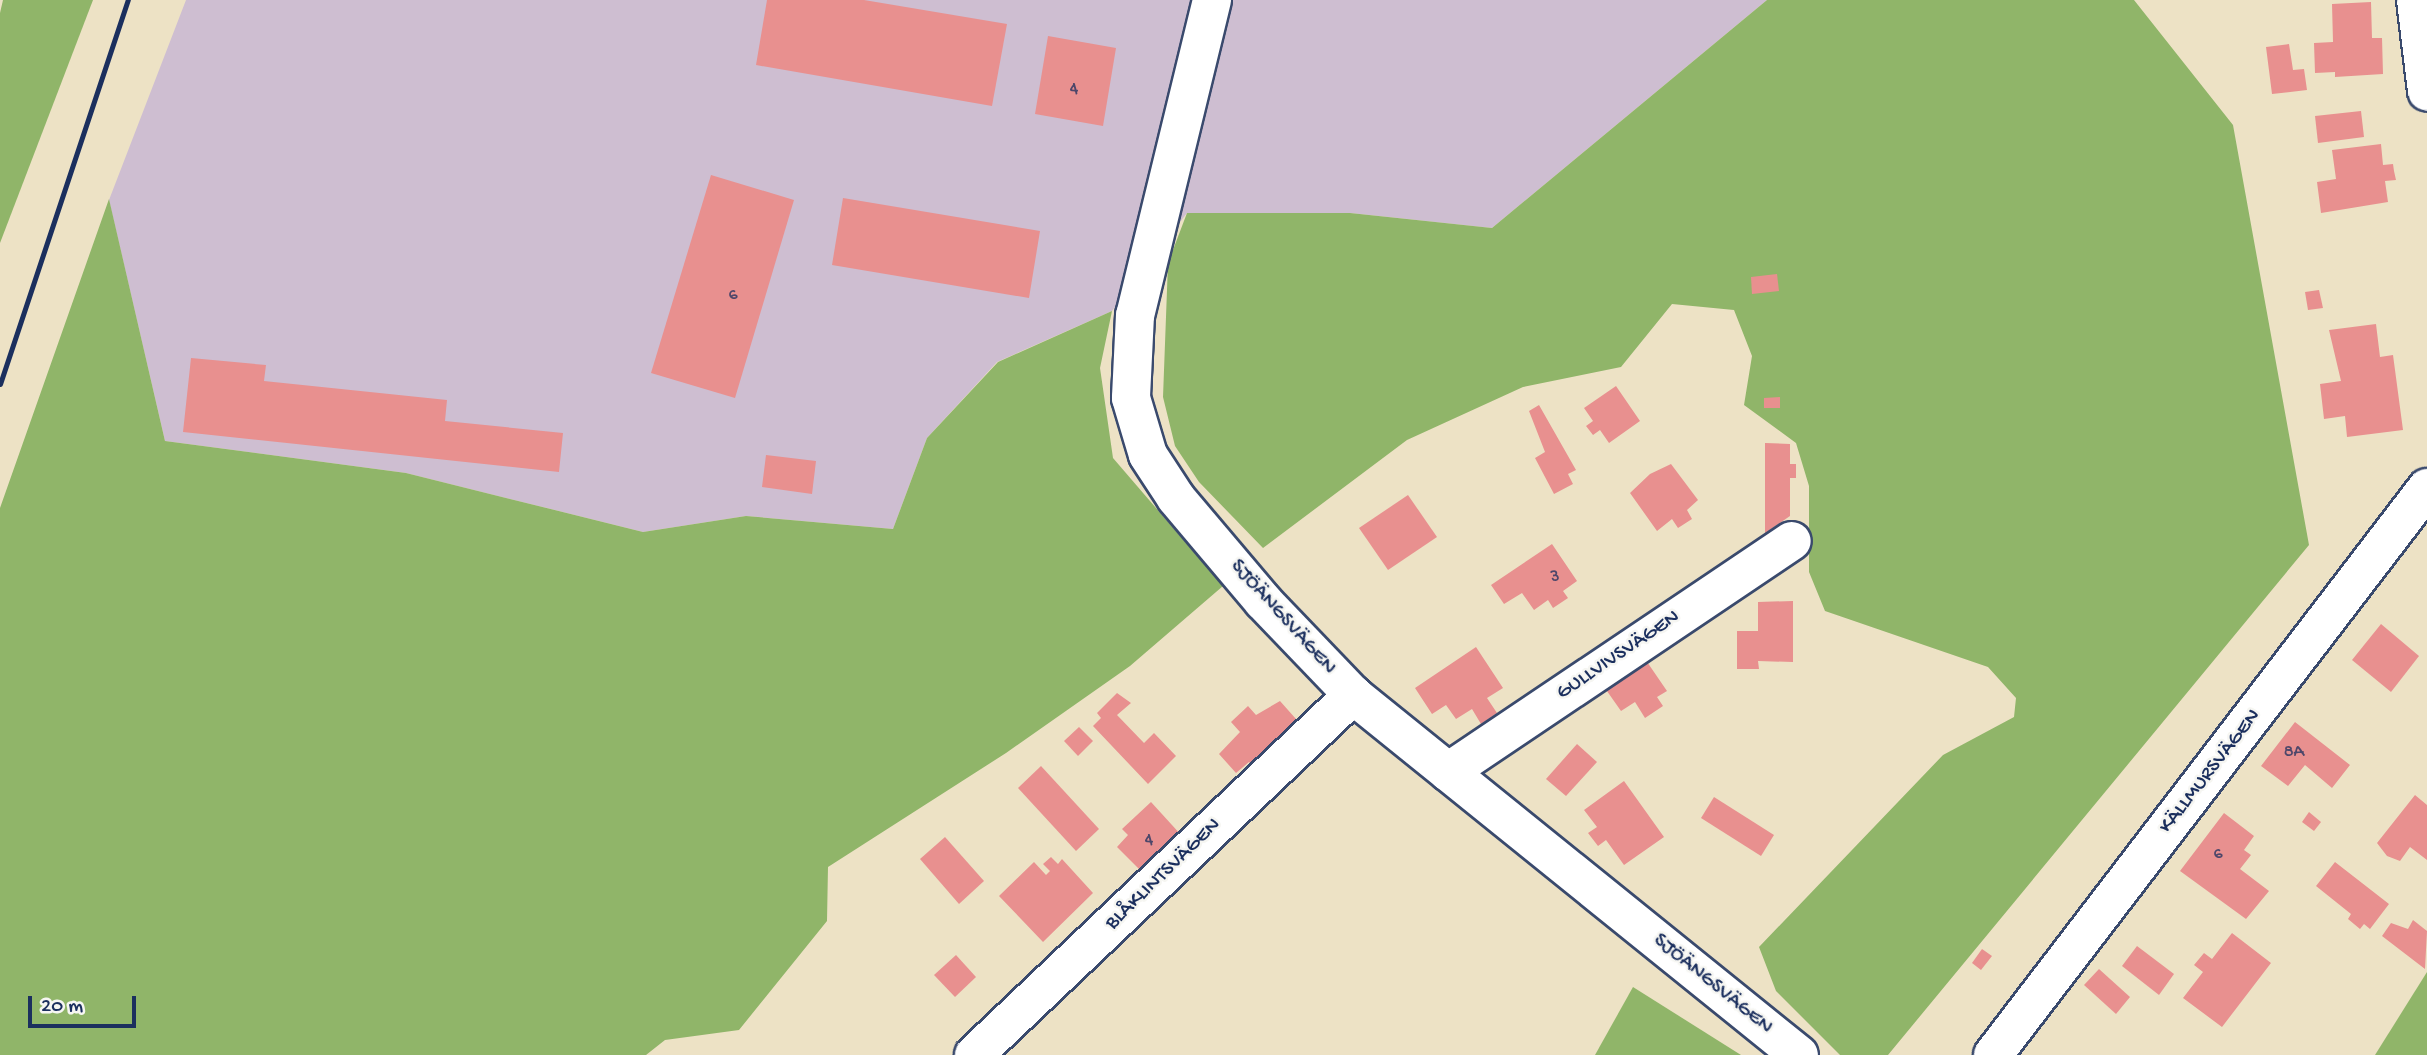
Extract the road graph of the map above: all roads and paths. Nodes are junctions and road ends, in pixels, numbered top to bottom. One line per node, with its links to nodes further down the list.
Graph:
1 (1212, 0): 6 (street, SJÖÄNGSVÄGEN)
2 (2416, 0): 3 (street)
3 (2427, 91)
4 (2427, 488): 10 (street, KÄLLMURSVÄGEN)
5 (1792, 541): 7 (street, GULLVIVSVÄGEN)
6 (1353, 695): 7 (street, SJÖÄNGSVÄGEN); 8 (street, BLÅKLINTSVÄGEN)
7 (1448, 772): 9 (street, SJÖÄNGSVÄGEN)
8 (974, 1055)
9 (1799, 1055)
10 (1993, 1055)

